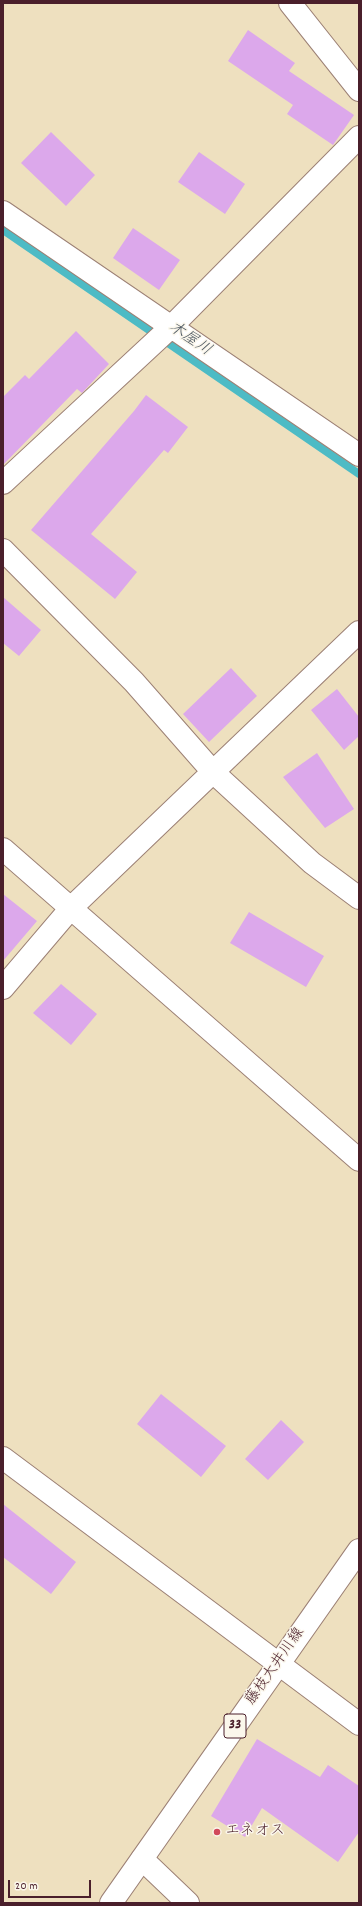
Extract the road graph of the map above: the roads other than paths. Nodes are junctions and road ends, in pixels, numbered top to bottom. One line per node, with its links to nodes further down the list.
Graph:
1 (290, 3): 2 (street)
2 (359, 90)
3 (359, 137): 5 (street)
4 (3, 212): 5 (street)
5 (163, 335): 6 (street); 7 (street)
6 (359, 455)
7 (3, 483)
8 (3, 550): 10 (street)
9 (359, 632): 10 (street)
10 (213, 772): 12 (street); 13 (street)
11 (3, 849): 13 (street)
12 (359, 898)
13 (71, 908): 14 (street); 15 (street)
14 (3, 988)
15 (359, 1160)
16 (3, 1458): 18 (street)
17 (359, 1550): 18 (street, 藤枝大井川線 / 33)
18 (279, 1663): 19 (street); 20 (street, 藤枝大井川線 / 33)
19 (359, 1724)
20 (142, 1859): 21 (street, 藤枝大井川線 / 33); 22 (street)
21 (111, 1903)
22 (188, 1903)

